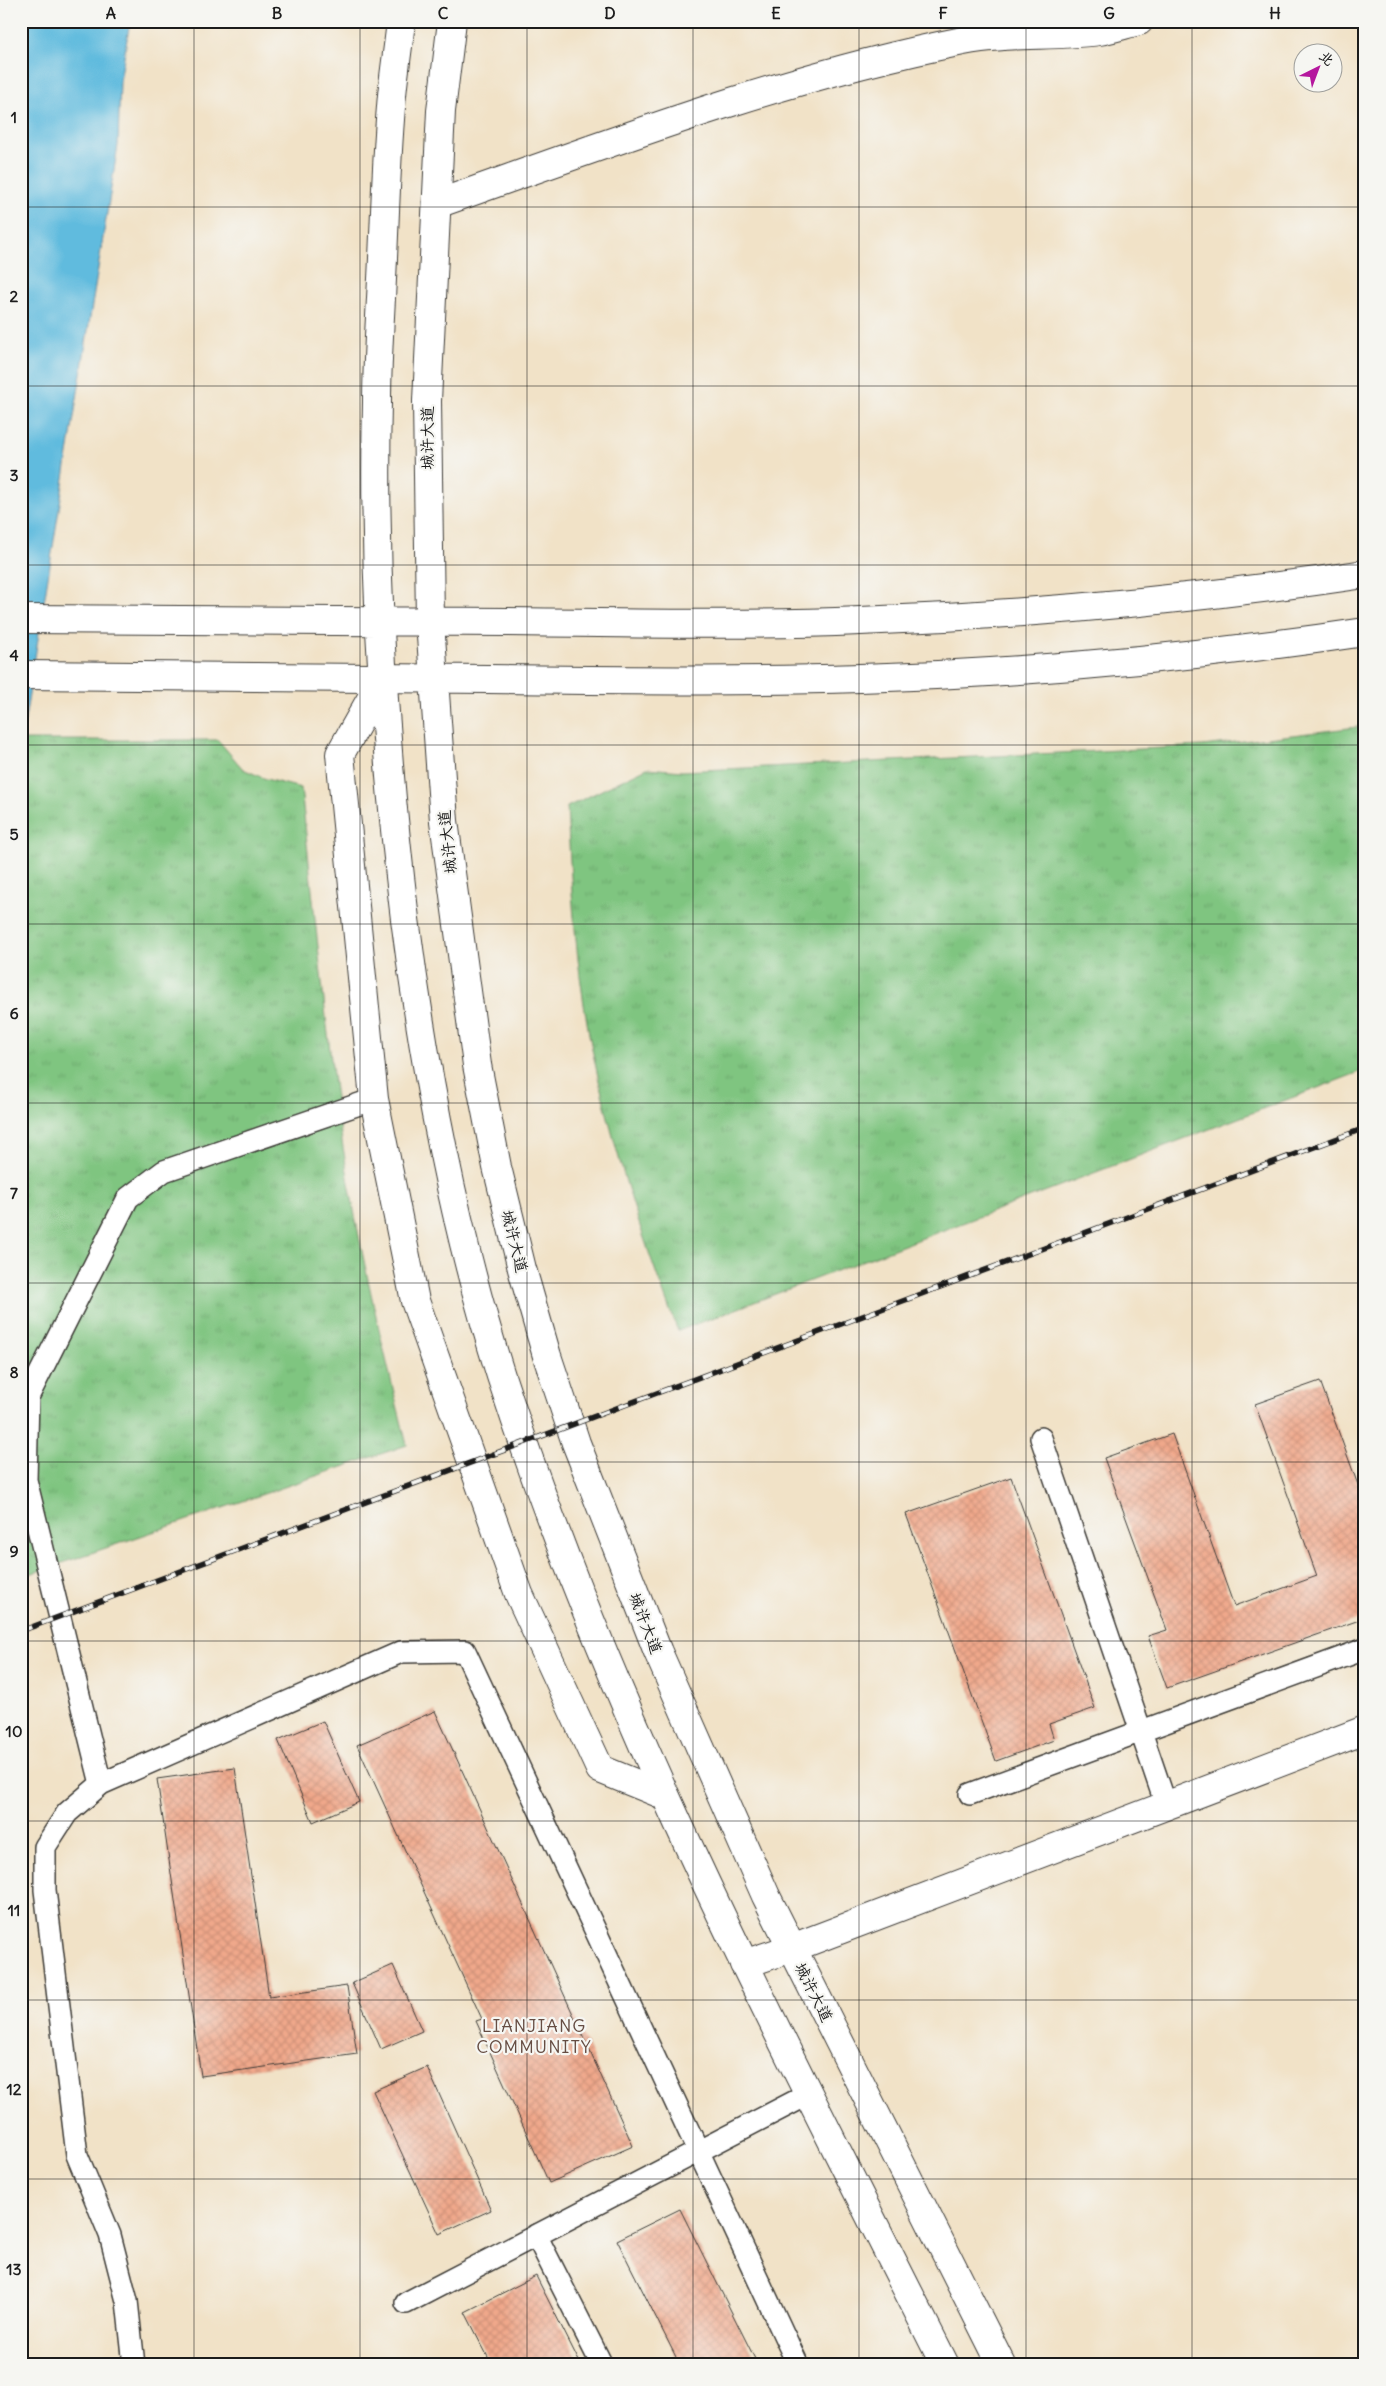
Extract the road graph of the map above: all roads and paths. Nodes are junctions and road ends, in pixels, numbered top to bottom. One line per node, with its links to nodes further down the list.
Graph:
1 (401, 21): 7 (main road)
2 (452, 21): 4 (main road, 城许大道)
3 (1139, 21): 4 (main road)
4 (437, 204): 8 (main road, 城许大道)
5 (1365, 574): 8 (main road)
6 (21, 619): 7 (main road)
7 (380, 622): 8 (main road); 11 (main road)
8 (430, 622): 12 (main road, 城许大道)
9 (1365, 632): 12 (main road)
10 (21, 675): 11 (main road)
11 (382, 678): 12 (main road); 13 (main road); 20 (main road)
12 (433, 678): 22 (main road, 城许大道)
13 (374, 1099): 18 (lane); 20 (main road)
14 (1041, 1438): 17 (lane)
15 (1365, 1649): 17 (lane)
16 (1365, 1730): 21 (main road)
17 (1140, 1731): 19 (lane); 21 (lane)
18 (101, 1784): 25 (lane); 28 (lane)
19 (970, 1794)
20 (664, 1795): 23 (main road)
21 (1166, 1805): 22 (main road)
22 (792, 1948): 23 (main road); 32 (main road, 城许大道)
23 (744, 1964): 24 (main road)
24 (809, 2094): 25 (lane); 31 (main road)
25 (698, 2152): 26 (lane); 30 (lane)
26 (536, 2235): 27 (lane); 29 (lane)
27 (406, 2303)
28 (134, 2365)
29 (602, 2365)
30 (798, 2365)
31 (945, 2365)
32 (1002, 2365)

